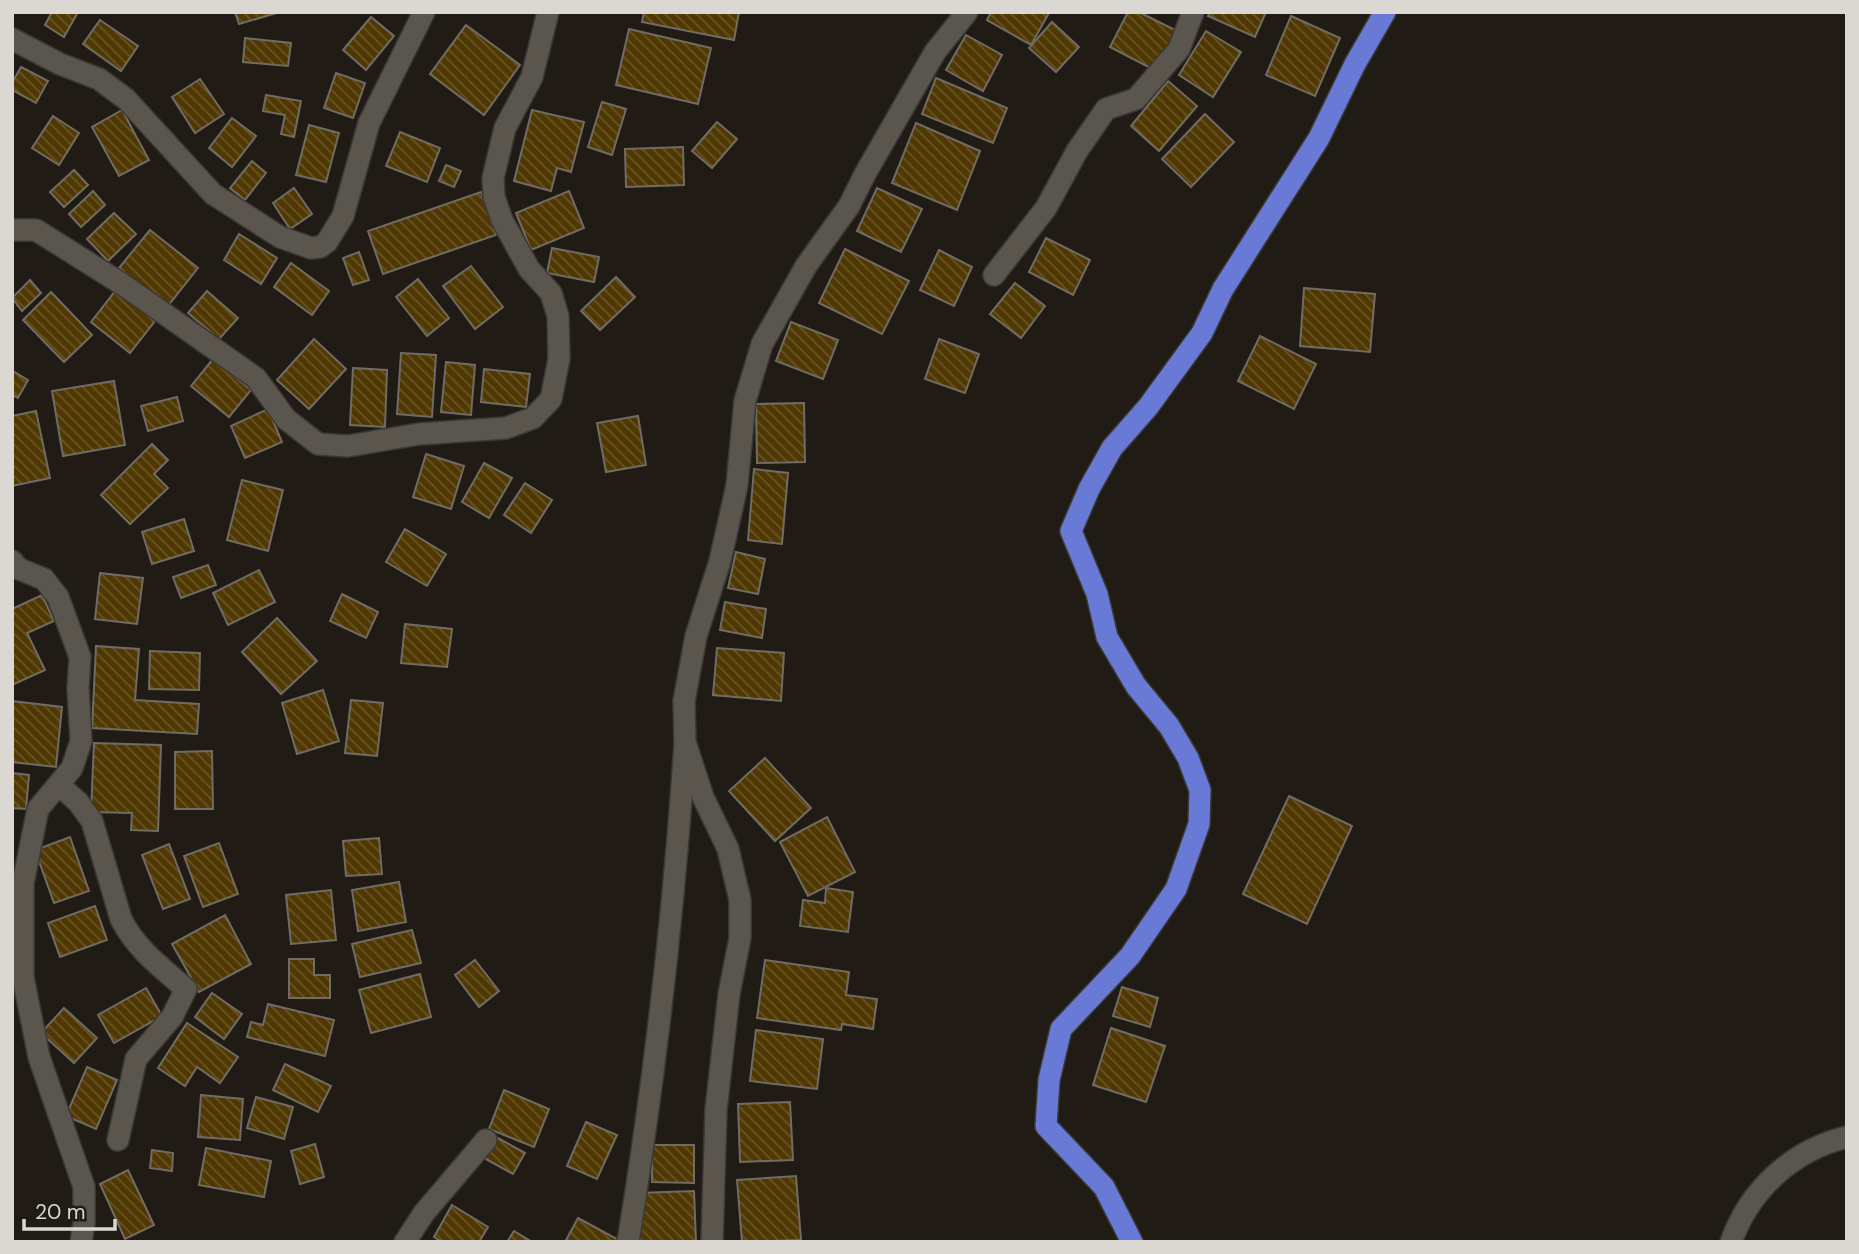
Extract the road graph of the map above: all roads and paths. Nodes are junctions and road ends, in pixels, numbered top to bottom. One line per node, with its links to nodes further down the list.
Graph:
1 (424, 12): 6 (street)
2 (548, 12): 7 (street)
3 (967, 12): 10 (street)
4 (1193, 12): 8 (street)
5 (1385, 12): 19 (highway)
6 (12, 39)
7 (12, 230)
8 (994, 275)
9 (12, 561): 11 (street)
10 (685, 742): 17 (street); 18 (street)
11 (60, 785): 13 (street); 15 (street)
12 (1847, 1137): 20 (street)
13 (118, 1140)
14 (485, 1140): 16 (street)
15 (81, 1242)
16 (405, 1242)
17 (628, 1242)
18 (712, 1242)
19 (1132, 1242)
20 (1731, 1242)

